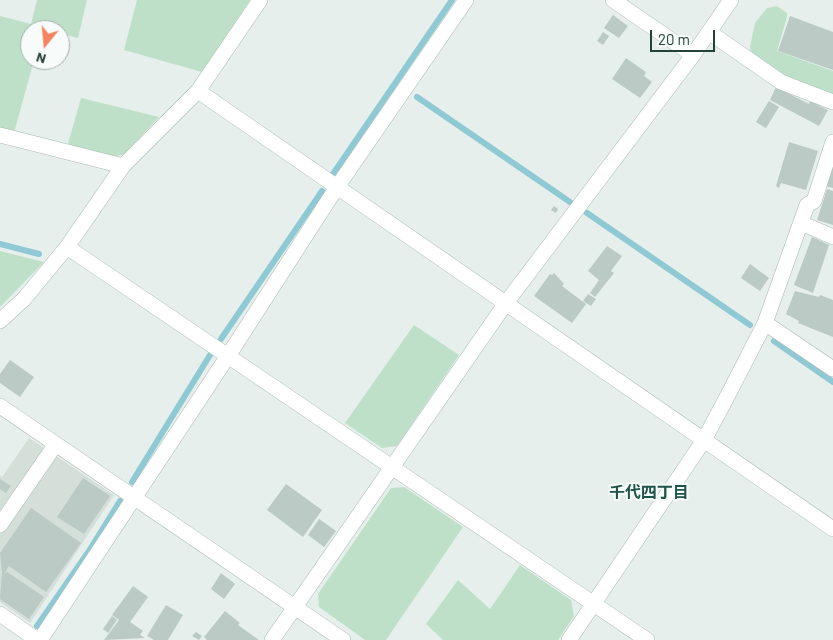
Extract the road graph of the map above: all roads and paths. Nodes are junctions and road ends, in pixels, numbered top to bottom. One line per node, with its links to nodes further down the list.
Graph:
1 (260, 0): 7 (street)
2 (466, 0): 12 (street)
3 (613, 0): 6 (street)
4 (731, 0): 5 (street)
5 (709, 32): 6 (street); 8 (street)
6 (692, 55): 16 (street)
7 (198, 91): 11 (street); 12 (street)
8 (833, 102)
9 (0, 135): 11 (street)
10 (833, 142): 13 (street)
11 (123, 166): 15 (street)
12 (337, 187): 16 (street); 19 (street)
13 (801, 223): 14 (street); 18 (street)
14 (833, 237)
15 (67, 247): 17 (street); 19 (street)
16 (506, 303): 22 (street); 24 (street)
17 (0, 321)
18 (765, 322): 20 (street); 22 (street)
19 (228, 356): 24 (street); 25 (street)
20 (833, 369)
21 (0, 406): 23 (street)
22 (704, 440): 27 (street); 28 (street)
23 (56, 444): 25 (street); 26 (street)
24 (392, 467): 28 (street); 29 (street)
25 (135, 498): 29 (street); 31 (street)
26 (0, 526)
27 (833, 529)
28 (594, 604): 34 (street); 35 (street)
29 (295, 607): 32 (street); 33 (street)
30 (0, 614): 31 (street)
31 (38, 640)
32 (272, 640)
33 (343, 640)
34 (569, 640)
35 (647, 640)

